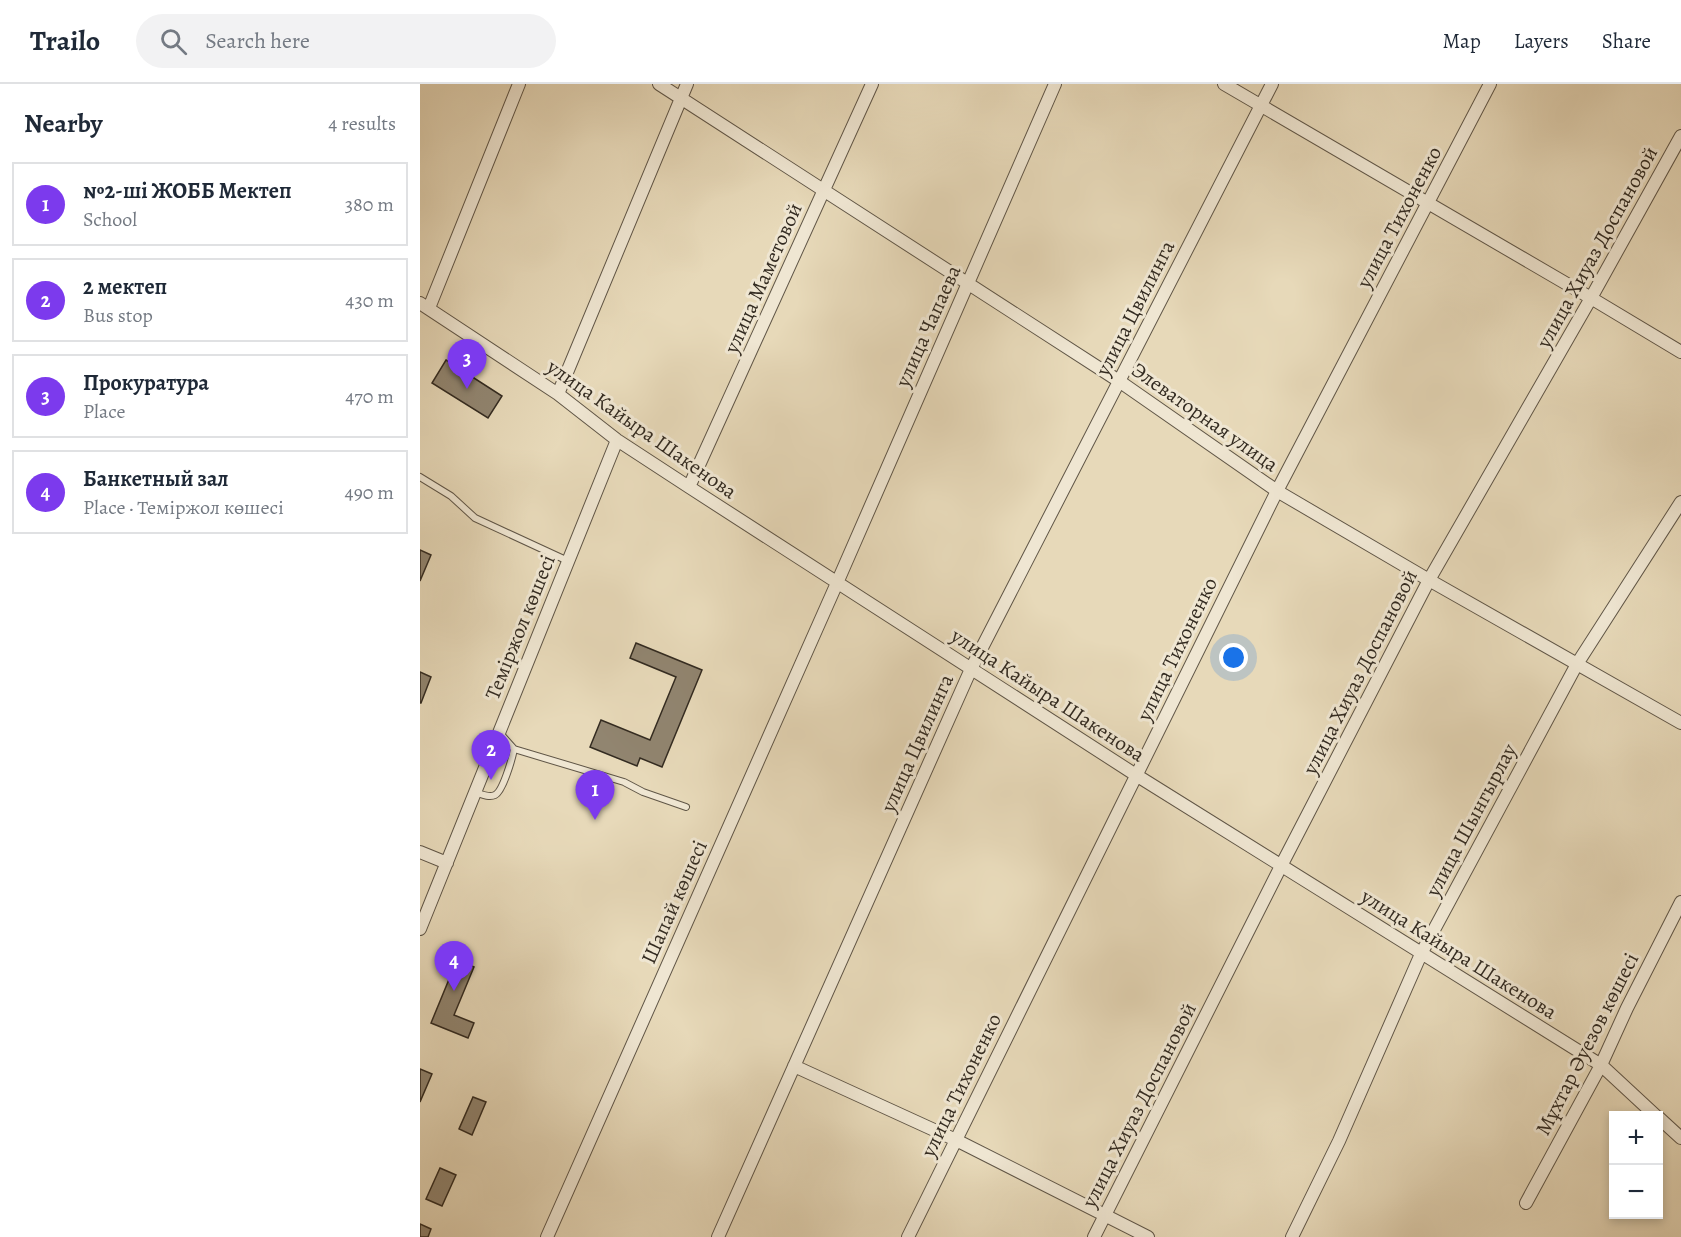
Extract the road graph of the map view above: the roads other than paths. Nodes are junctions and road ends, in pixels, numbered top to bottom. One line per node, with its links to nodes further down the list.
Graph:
1 (519, 84): 16 (street)
2 (659, 84): 9 (street, Элеваторная улица)
3 (687, 84): 9 (street)
4 (872, 84): 12 (street, улица Маметовой)
5 (1055, 84): 14 (street, улица Чапаева)
6 (1224, 84): 10 (street)
7 (1272, 84): 10 (street, улица Цвилинга)
8 (1490, 84): 13 (street, улица Тихоненко)
9 (681, 98): 12 (street, Элеваторная улица); 19 (street)
10 (1261, 106): 13 (street); 18 (street, улица Цвилинга)
11 (1681, 136): 15 (street, улица Хиуаз Доспановой)
12 (824, 191): 14 (street, Элеваторная улица); 22 (street, улица Маметовой)
13 (1428, 203): 15 (street); 23 (street, улица Тихоненко)
14 (969, 282): 18 (street, Элеваторная улица); 27 (street, улица Чапаева)
15 (1591, 298): 17 (street); 26 (street, улица Хиуаз Доспановой)
16 (424, 305): 19 (street, улица Кайыра Шакенова)
17 (1681, 352)
18 (1119, 381): 23 (street, Элеваторная улица); 29 (street, улица Цвилинга)
19 (558, 394): 20 (street, улица Кайыра Шакенова)
20 (617, 440): 22 (street, улица Кайыра Шакенова); 25 (street, Теміржол көшесі)
21 (420, 477): 25 (lane)
22 (689, 487): 27 (street, улица Кайыра Шакенова)
23 (1277, 491): 26 (street, Элеваторная улица); 33 (street, улица Тихоненко)
24 (1681, 502): 28 (street, улица Шынгырлау)
25 (568, 561): 31 (street, Теміржол көшесі)
26 (1429, 580): 28 (street, Элеваторная улица); 38 (street, улица Хиуаз Доспановой)
27 (837, 583): 29 (street, улица Кайыра Шакенова); 50 (street, Шапай көшесі)
28 (1577, 664): 30 (street, Элеваторная улица); 41 (street, улица Шынгырлау)
29 (971, 669): 33 (street, улица Кайыра Шакенова); 43 (street, улица Цвилинга)
30 (1681, 723)
31 (499, 732): 32 (lane); 34 (street, Теміржол көшесі)
32 (514, 749): 34 (lane); 35 (lane)
33 (1136, 776): 38 (street, улица Кайыра Шакенова); 47 (street, улица Тихоненко)
34 (475, 792): 37 (street, Теміржол көшесі)
35 (686, 807)
36 (420, 852): 37 (street)
37 (447, 863): 40 (street, Теміржол көшесі)
38 (1281, 866): 41 (street, улица Кайыра Шакенова); 49 (street, улица Хиуаз Доспановой)
39 (1681, 902): 42 (street, Мұхтар Әуезов көшесі)
40 (420, 929)
41 (1421, 954): 42 (street, улица Кайыра Шакенова); 55 (street, улица Шынгырлау)
42 (1601, 1065): 44 (street, улица Кайыра Шакенова); 48 (street, Мұхтар Әуезов көшесі)
43 (794, 1066): 47 (street); 51 (street, улица Цвилинга)
44 (1651, 1111)
45 (1663, 1122): 46 (street, улица Кайыра Шакенова)
46 (1681, 1138)
47 (956, 1140): 49 (street); 52 (street, улица Тихоненко)
48 (1526, 1203)
49 (1105, 1215): 53 (street, улица Хиуаз Доспановой); 54 (street)
50 (547, 1237)
51 (718, 1237)
52 (908, 1237)
53 (1094, 1237)
54 (1148, 1237)
55 (1292, 1237)

